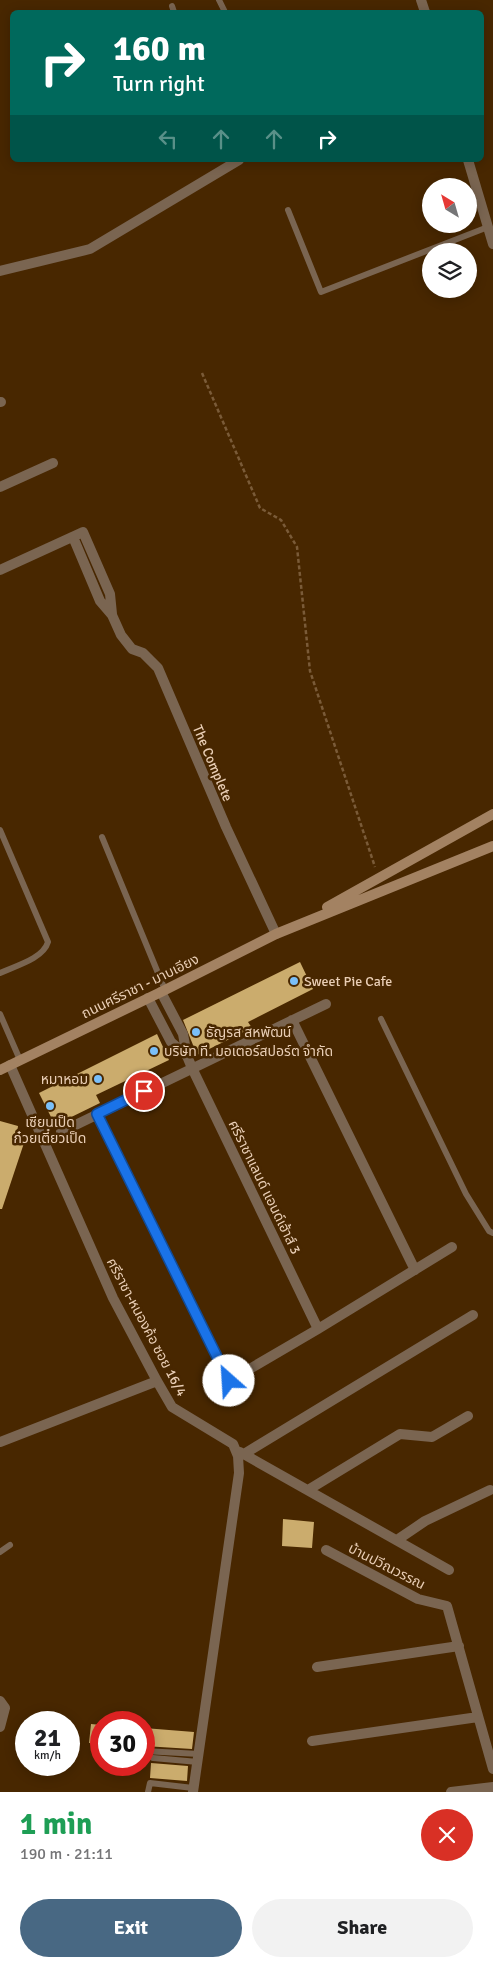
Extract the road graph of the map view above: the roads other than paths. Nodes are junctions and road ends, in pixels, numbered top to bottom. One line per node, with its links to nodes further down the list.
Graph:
1 (237, 162): 6 (street)
2 (469, 162): 4 (street)
3 (288, 210): 4 (lane)
4 (488, 227): 5 (street)
5 (493, 244)
6 (0, 271)
7 (53, 463): 8 (street)
8 (0, 487)
9 (73, 537): 10 (street, The Complete); 11 (street, The Complete); 11 (street, The Complete)
10 (0, 570)
11 (112, 615): 17 (street, The Complete)
12 (493, 814): 16 (main road, ถนนศรีราชา - มาบเอียง)
13 (0, 830): 18 (lane)
14 (102, 838): 19 (lane)
15 (493, 846): 16 (main road, ถนนศรีราชา - มาบเอียง)
16 (291, 927): 17 (main road, ถนนศรีราชา - มาบเอียง)
17 (276, 934): 19 (main road, ถนนศรีราชา - มาบเอียง)
18 (0, 973)
19 (163, 991): 20 (main road, ถนนศรีราชา - มาบเอียง); 25 (street, ศรีราชาแลนด์ แอนด์เฮ้าส์ 3)
20 (148, 998): 25 (street, ศรีราชาแลนด์ แอนด์เฮ้าส์ 3); 26 (main road, ถนนศรีราชา - มาบเอียง)
21 (326, 1004): 24 (street)
22 (0, 1014): 26 (lane)
23 (381, 1019): 32 (lane)
24 (292, 1020): 28 (street); 34 (street)
25 (187, 1056): 28 (street, ศรีราชาแลนด์ แอนด์เฮ้าส์ 3)
26 (20, 1060): 27 (main road, ถนนศรีราชา - มาบเอียง)
27 (10, 1065): 29 (main road, ถนนศรีราชา - มาบเอียง); 37 (street, ศรีราชา-หนองค้อ ซอย 16/4)
28 (192, 1068): 30 (street); 36 (street, ศรีราชาแลนด์ แอนด์เฮ้าส์ 3)
29 (0, 1070)
30 (97, 1114): 31 (street); 36 (street)
31 (61, 1132)
32 (493, 1233)
33 (452, 1248): 34 (street)
34 (415, 1270): 36 (street)
35 (473, 1315): 40 (street)
36 (318, 1329)
37 (157, 1381): 39 (street); 40 (street, ศรีราชา-หนองค้อ ซอย 16/4)
38 (468, 1416): 41 (street)
39 (0, 1442)
40 (239, 1452): 41 (street, ศรีราชา-หนองค้อ ซอย 16/4); 56 (street)
41 (308, 1490): 43 (street, ศรีราชา-หนองค้อ ซอย 16/4)
42 (490, 1490): 43 (street)
43 (397, 1540): 47 (street, ศรีราชา-หนองค้อ ซอย 16/4)
44 (10, 1545): 46 (lane)
45 (326, 1550): 48 (street, บ้านปวีณวรรณ)
46 (0, 1552)
47 (449, 1570)
48 (459, 1646): 49 (street); 51 (street, บ้านปวีณวรรณ)
49 (317, 1667)
50 (0, 1701): 52 (street)
51 (478, 1717): 53 (street); 57 (street, บ้านปวีณวรรณ)
52 (0, 1727)
53 (312, 1741)
54 (155, 1752): 56 (lane)
55 (155, 1758): 56 (lane)
56 (198, 1758): 59 (street)
57 (493, 1769)
58 (493, 1787): 61 (street)
59 (193, 1790): 60 (lane)
60 (148, 1792)
61 (451, 1792)

